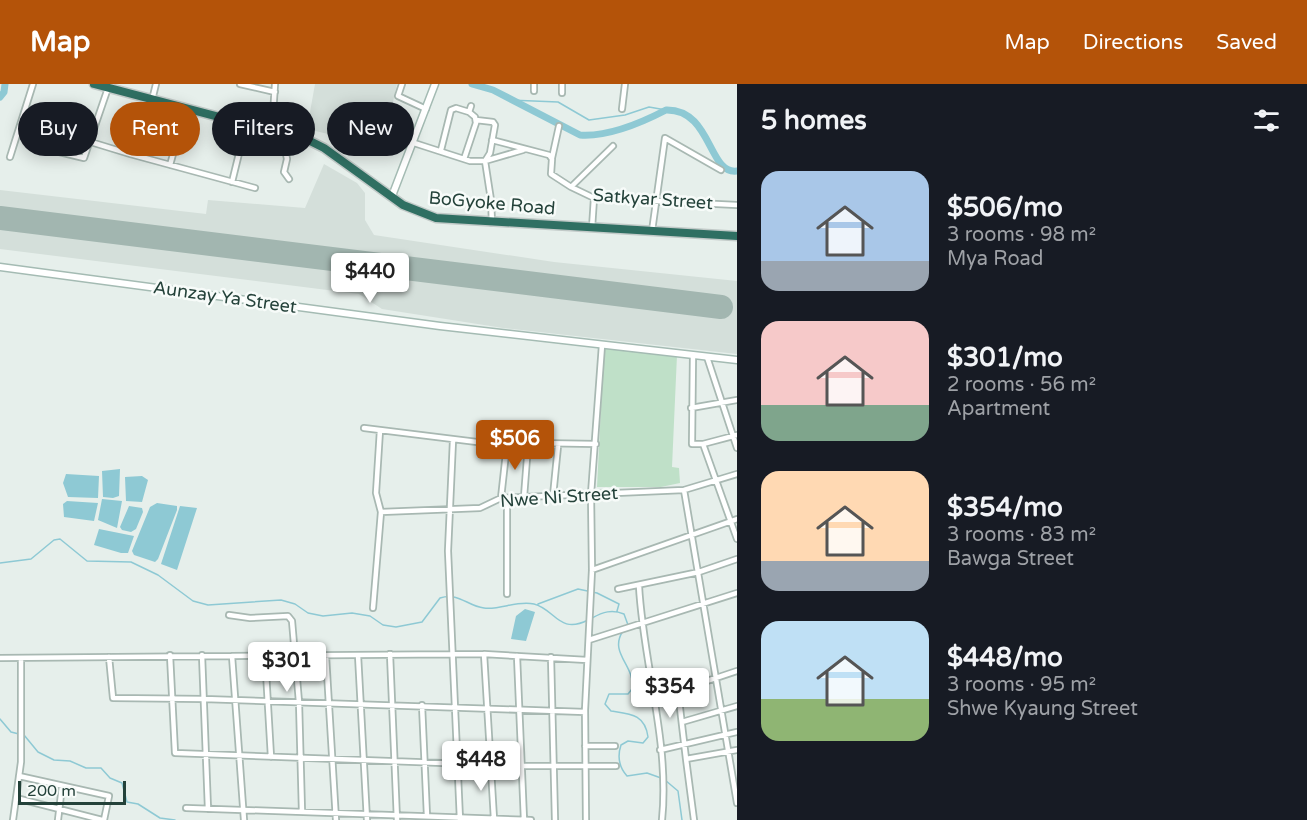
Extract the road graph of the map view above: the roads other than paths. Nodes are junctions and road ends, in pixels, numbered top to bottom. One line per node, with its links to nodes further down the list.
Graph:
1 (33, 84): 16 (street)
2 (94, 84): 11 (highway, BoGyoke Road)
3 (156, 84): 15 (street)
4 (240, 84): 13 (street)
5 (275, 84): 13 (street)
6 (402, 84): 19 (street)
7 (435, 84): 19 (street)
8 (534, 84): 12 (street)
9 (562, 84): 14 (street)
10 (625, 84): 20 (street)
11 (108, 88): 15 (highway, BoGyoke Road); 22 (street)
12 (534, 91)
13 (275, 92): 18 (street)
14 (562, 93)
15 (152, 100): 17 (highway, BoGyoke Road)
16 (28, 102)
17 (160, 102)
18 (274, 102)
19 (426, 109): 27 (street)
20 (622, 109)
21 (476, 120): 25 (street); 31 (street); 36 (street)
22 (98, 121)
23 (559, 126): 37 (street)
24 (18, 133): 35 (street)
25 (492, 140): 30 (street); 38 (street)
26 (98, 143): 39 (street)
27 (415, 143): 31 (street); 45 (street)
28 (315, 145): 45 (highway, BoGyoke Road)
29 (613, 146): 44 (street, Satkyar Street)
30 (526, 149): 37 (street); 38 (street)
31 (441, 150): 36 (street)
32 (173, 156): 39 (street)
33 (238, 156): 42 (street)
34 (286, 156): 41 (street)
35 (10, 157)
36 (464, 159): 38 (street)
37 (552, 159): 44 (street, Satkyar Street)
38 (485, 161): 49 (street)
39 (170, 165): 42 (street)
40 (721, 170): 47 (street)
41 (289, 179)
42 (232, 182): 43 (street)
43 (255, 188)
44 (571, 188): 46 (street, Satkyar Street)
45 (393, 196): 49 (highway, BoGyoke Road)
46 (594, 198): 47 (street, Satkyar Street); 50 (street)
47 (654, 201): 48 (street, Satkyar Street); 51 (street)
48 (737, 205)
49 (492, 223): 50 (highway, BoGyoke Road)
50 (592, 228): 51 (highway, BoGyoke Road)
51 (652, 231): 52 (highway, BoGyoke Road)
52 (737, 236)
53 (0, 267): 54 (street, Aunzay Ya Street)
54 (602, 345): 55 (street, Aunzay Ya Street); 66 (street)
55 (693, 355): 56 (street, Aunzay Ya Street); 60 (street)
56 (707, 357): 57 (street, Aunzay Ya Street); 59 (street)
57 (737, 360)
58 (737, 400): 59 (street)
59 (721, 403): 60 (street); 63 (street)
60 (691, 408): 67 (street)
61 (364, 428): 62 (street)
62 (380, 430): 64 (street); 79 (street)
63 (735, 436): 67 (street); 70 (street)
64 (453, 440): 65 (street); 78 (street)
65 (507, 444): 68 (street); 77 (street)
66 (596, 444): 69 (street); 74 (street)
67 (703, 444): 72 (street)
68 (528, 445): 69 (street); 76 (street)
69 (558, 446): 75 (street)
70 (737, 447)
71 (737, 474): 72 (street, Nwe Ni Street)
72 (717, 480): 73 (street, Nwe Ni Street); 81 (street)
73 (684, 490): 74 (street, Nwe Ni Street); 82 (street)
74 (591, 494): 75 (street, Nwe Ni Street); 85 (street)
75 (553, 496): 76 (street, Nwe Ni Street)
76 (524, 497): 77 (street, Nwe Ni Street)
77 (504, 498): 78 (street, Nwe Ni Street); 90 (street)
78 (448, 508): 79 (street, Nwe Ni Street); 97 (street)
79 (381, 512): 92 (street)
80 (737, 519): 81 (street)
81 (731, 521): 82 (street); 83 (street)
82 (693, 536): 85 (street); 86 (street)
83 (737, 539)
84 (737, 560): 86 (street)
85 (592, 570): 95 (street)
86 (699, 572): 87 (street); 91 (street)
87 (639, 586): 88 (street); 94 (street)
88 (618, 589)
89 (737, 593): 91 (street)
90 (507, 594)
91 (704, 604): 94 (street); 113 (street)
92 (373, 608)
93 (229, 615): 104 (street)
94 (642, 625): 95 (street); 117 (street)
95 (589, 640): 111 (street)
96 (390, 654): 97 (street); 102 (street); 123 (street)
97 (452, 654): 98 (street); 126 (street)
98 (484, 654): 106 (street); 127 (street)
99 (170, 655): 100 (street); 107 (street); 115 (street)
100 (202, 655): 103 (street); 116 (street)
101 (265, 655): 103 (street); 104 (street); 119 (street)
102 (358, 655): 105 (street); 122 (street)
103 (232, 656): 118 (street)
104 (296, 656): 105 (street); 120 (street)
105 (326, 656): 121 (street)
106 (517, 656): 108 (street); 129 (street)
107 (109, 657): 110 (street); 115 (street)
108 (551, 657): 111 (street); 130 (street)
109 (0, 658): 110 (street)
110 (21, 658): 156 (street)
111 (587, 660): 131 (street)
112 (737, 671): 113 (street)
113 (715, 677): 114 (street); 128 (street)
114 (678, 691): 117 (street); 132 (street)
115 (172, 698): 116 (street); 141 (street)
116 (204, 699): 118 (street); 141 (street)
117 (653, 699): 138 (street)
118 (235, 700): 119 (street); 142 (street)
119 (267, 701): 120 (street); 143 (street)
120 (299, 702): 121 (street); 144 (street)
121 (328, 703): 122 (street); 145 (street)
122 (360, 704): 123 (street); 147 (street)
123 (391, 705): 124 (street); 148 (street)
124 (422, 705): 126 (street); 149 (street)
125 (737, 705): 128 (street)
126 (455, 707): 127 (street); 150 (street)
127 (487, 709): 129 (street); 151 (street)
128 (722, 709): 132 (street); 134 (street)
129 (519, 711): 130 (street); 152 (street)
130 (552, 712): 131 (street); 154 (street)
131 (585, 712): 136 (street)
132 (682, 722): 135 (street)
133 (737, 732): 134 (street)
134 (725, 735): 135 (street); 140 (street)
135 (685, 745): 138 (street); 146 (street)
136 (585, 746): 137 (street); 155 (street)
137 (615, 746)
138 (660, 750): 181 (street)
139 (737, 750): 140 (street)
140 (729, 752): 146 (street); 159 (street)
141 (206, 754): 142 (street); 162 (street)
142 (239, 755): 143 (street); 163 (street)
143 (271, 757): 144 (street)
144 (300, 757): 145 (street); 164 (street)
145 (332, 758): 147 (street); 165 (street)
146 (686, 759): 182 (street)
147 (363, 760): 148 (street); 166 (street)
148 (394, 760): 149 (street); 168 (street)
149 (425, 761): 150 (street); 167 (street)
150 (458, 762): 151 (street); 169 (street)
151 (490, 764): 152 (street); 170 (street)
152 (522, 766): 154 (street); 177 (street)
153 (616, 766): 155 (street)
154 (555, 767): 155 (street); 179 (street)
155 (585, 767): 180 (street)
156 (19, 776): 157 (street); 158 (street)
157 (62, 786): 161 (street); 173 (street)
158 (16, 798): 161 (street); 171 (street)
159 (737, 803)
160 (186, 808): 162 (street)
161 (60, 809): 172 (street); 173 (street)
162 (208, 809): 163 (street)
163 (243, 810): 164 (street); 174 (street)
164 (302, 812): 165 (street)
165 (335, 813): 166 (street); 175 (street)
166 (366, 813): 168 (street); 176 (street)
167 (427, 816): 168 (street); 169 (street)
168 (397, 817)
169 (460, 819): 170 (street)
170 (494, 819): 177 (street)
171 (13, 820)
172 (58, 820)
173 (103, 820)
174 (244, 820)
175 (336, 820)
176 (367, 820)
177 (524, 820): 178 (street)
178 (531, 820)
179 (555, 820)
180 (586, 820)
181 (662, 820)
182 (694, 820)

